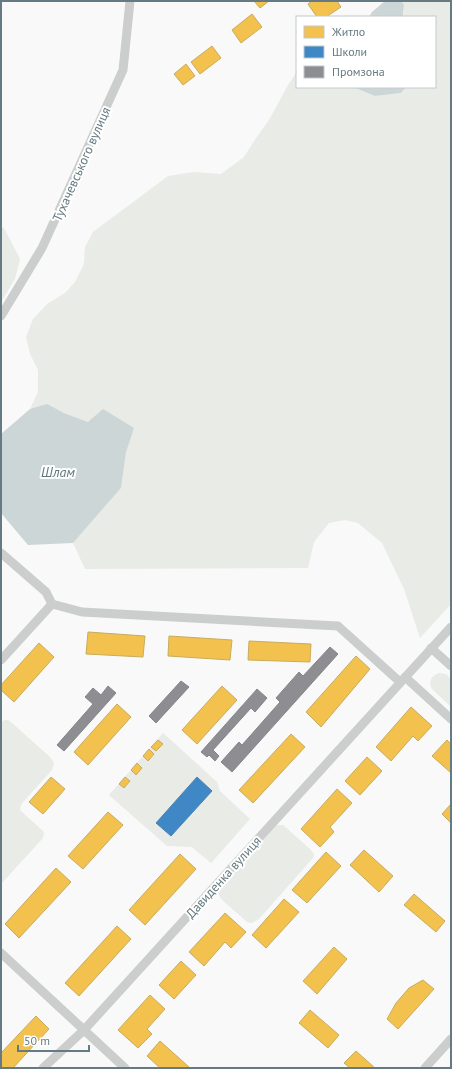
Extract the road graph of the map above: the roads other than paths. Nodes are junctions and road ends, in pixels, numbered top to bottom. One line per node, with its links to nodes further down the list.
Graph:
1 (130, 1): 2 (street, Тухачевського вулиця)
2 (1, 316)
3 (1, 553): 4 (street)
4 (52, 604): 7 (street); 9 (street)
5 (451, 627): 6 (street, Давиденка вулиця)
6 (431, 648): 8 (street); 9 (street, Давиденка вулиця)
7 (1, 660)
8 (451, 666)
9 (402, 680): 10 (street); 12 (street, Давиденка вулиця)
10 (451, 719)
11 (1, 953): 12 (street)
12 (84, 1030): 14 (street, Давиденка вулиця); 15 (street)
13 (449, 1044): 16 (street)
14 (43, 1068)
15 (125, 1068)
16 (425, 1068)

